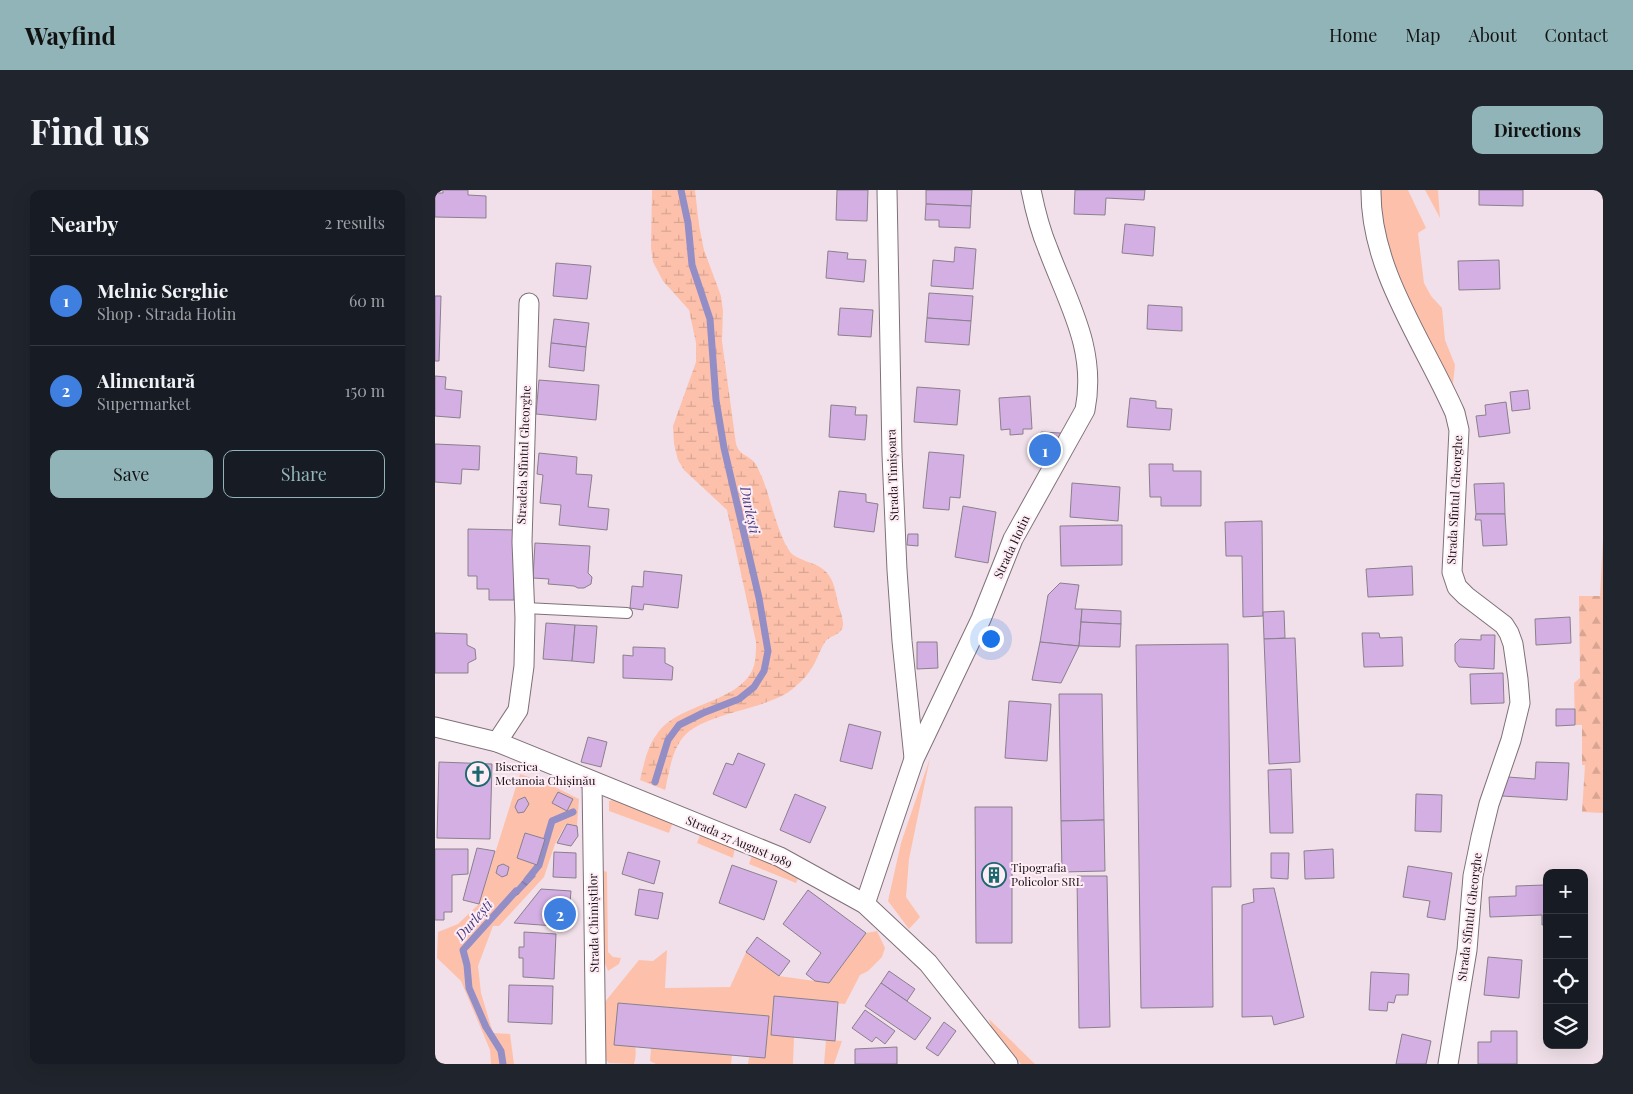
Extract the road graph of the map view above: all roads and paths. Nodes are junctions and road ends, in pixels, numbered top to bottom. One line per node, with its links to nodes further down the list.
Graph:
1 (887, 190): 9 (street, Strada Timișoara)
2 (1031, 190): 9 (street, Strada Hotin)
3 (1371, 190): 14 (street, Strada Sfîntul Gheorghe)
4 (529, 303): 5 (street, Stradela Sfîntul Gheorghe)
5 (525, 608): 6 (lane); 8 (street, Stradela Sfîntul Gheorghe)
6 (627, 613)
7 (435, 727): 8 (street, Strada 27 August 1989)
8 (497, 742): 10 (street, Strada 27 August 1989)
9 (914, 759): 11 (street, Strada Hotin)
10 (592, 782): 11 (street, Strada 27 August 1989); 12 (street, Strada Chimiștilor)
11 (865, 904): 13 (street, Strada 27 August 1989)
12 (596, 1064)
13 (1008, 1064)
14 (1448, 1064)

